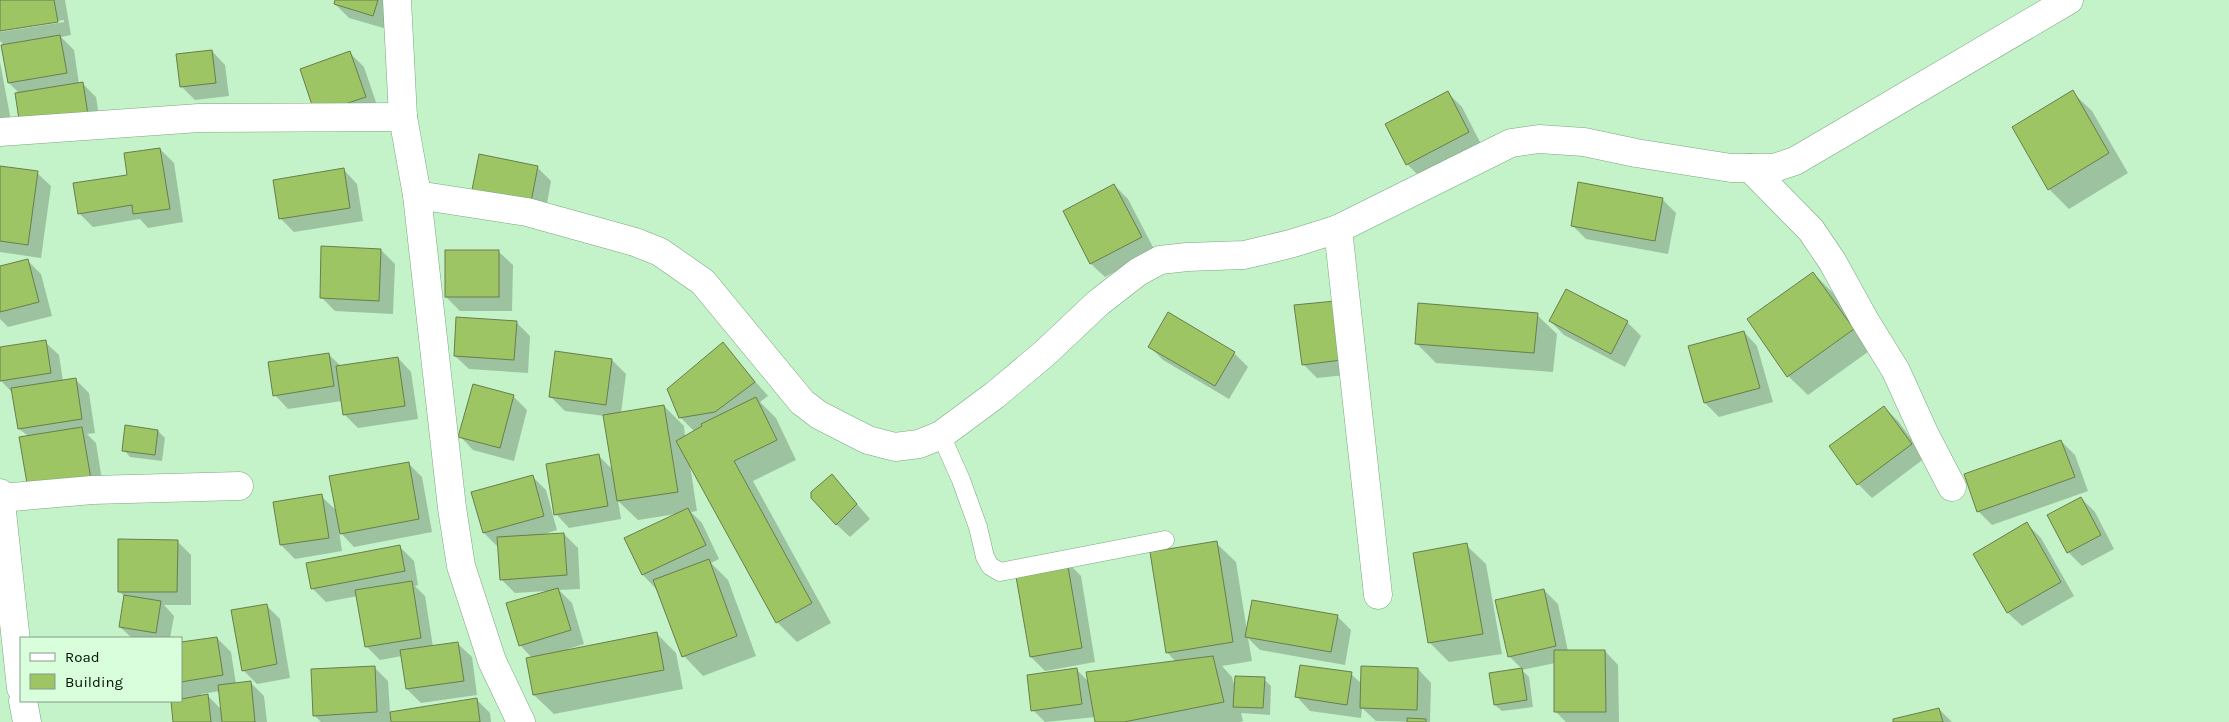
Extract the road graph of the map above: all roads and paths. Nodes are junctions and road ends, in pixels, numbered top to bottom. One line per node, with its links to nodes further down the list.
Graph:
1 (398, 0): 3 (street)
2 (2069, 0): 5 (street)
3 (403, 117): 4 (street); 6 (street)
4 (0, 132)
5 (1750, 168): 7 (street); 10 (street)
6 (417, 195): 8 (street); 18 (street)
7 (1338, 228): 8 (street); 14 (street)
8 (941, 435): 13 (lane)
9 (239, 486): 12 (street)
10 (1952, 487)
11 (0, 493): 12 (street)
12 (1, 498): 15 (street)
13 (1165, 540)
14 (1378, 595)
15 (20, 678)
16 (23, 702): 17 (street)
17 (26, 722)
18 (522, 722)

